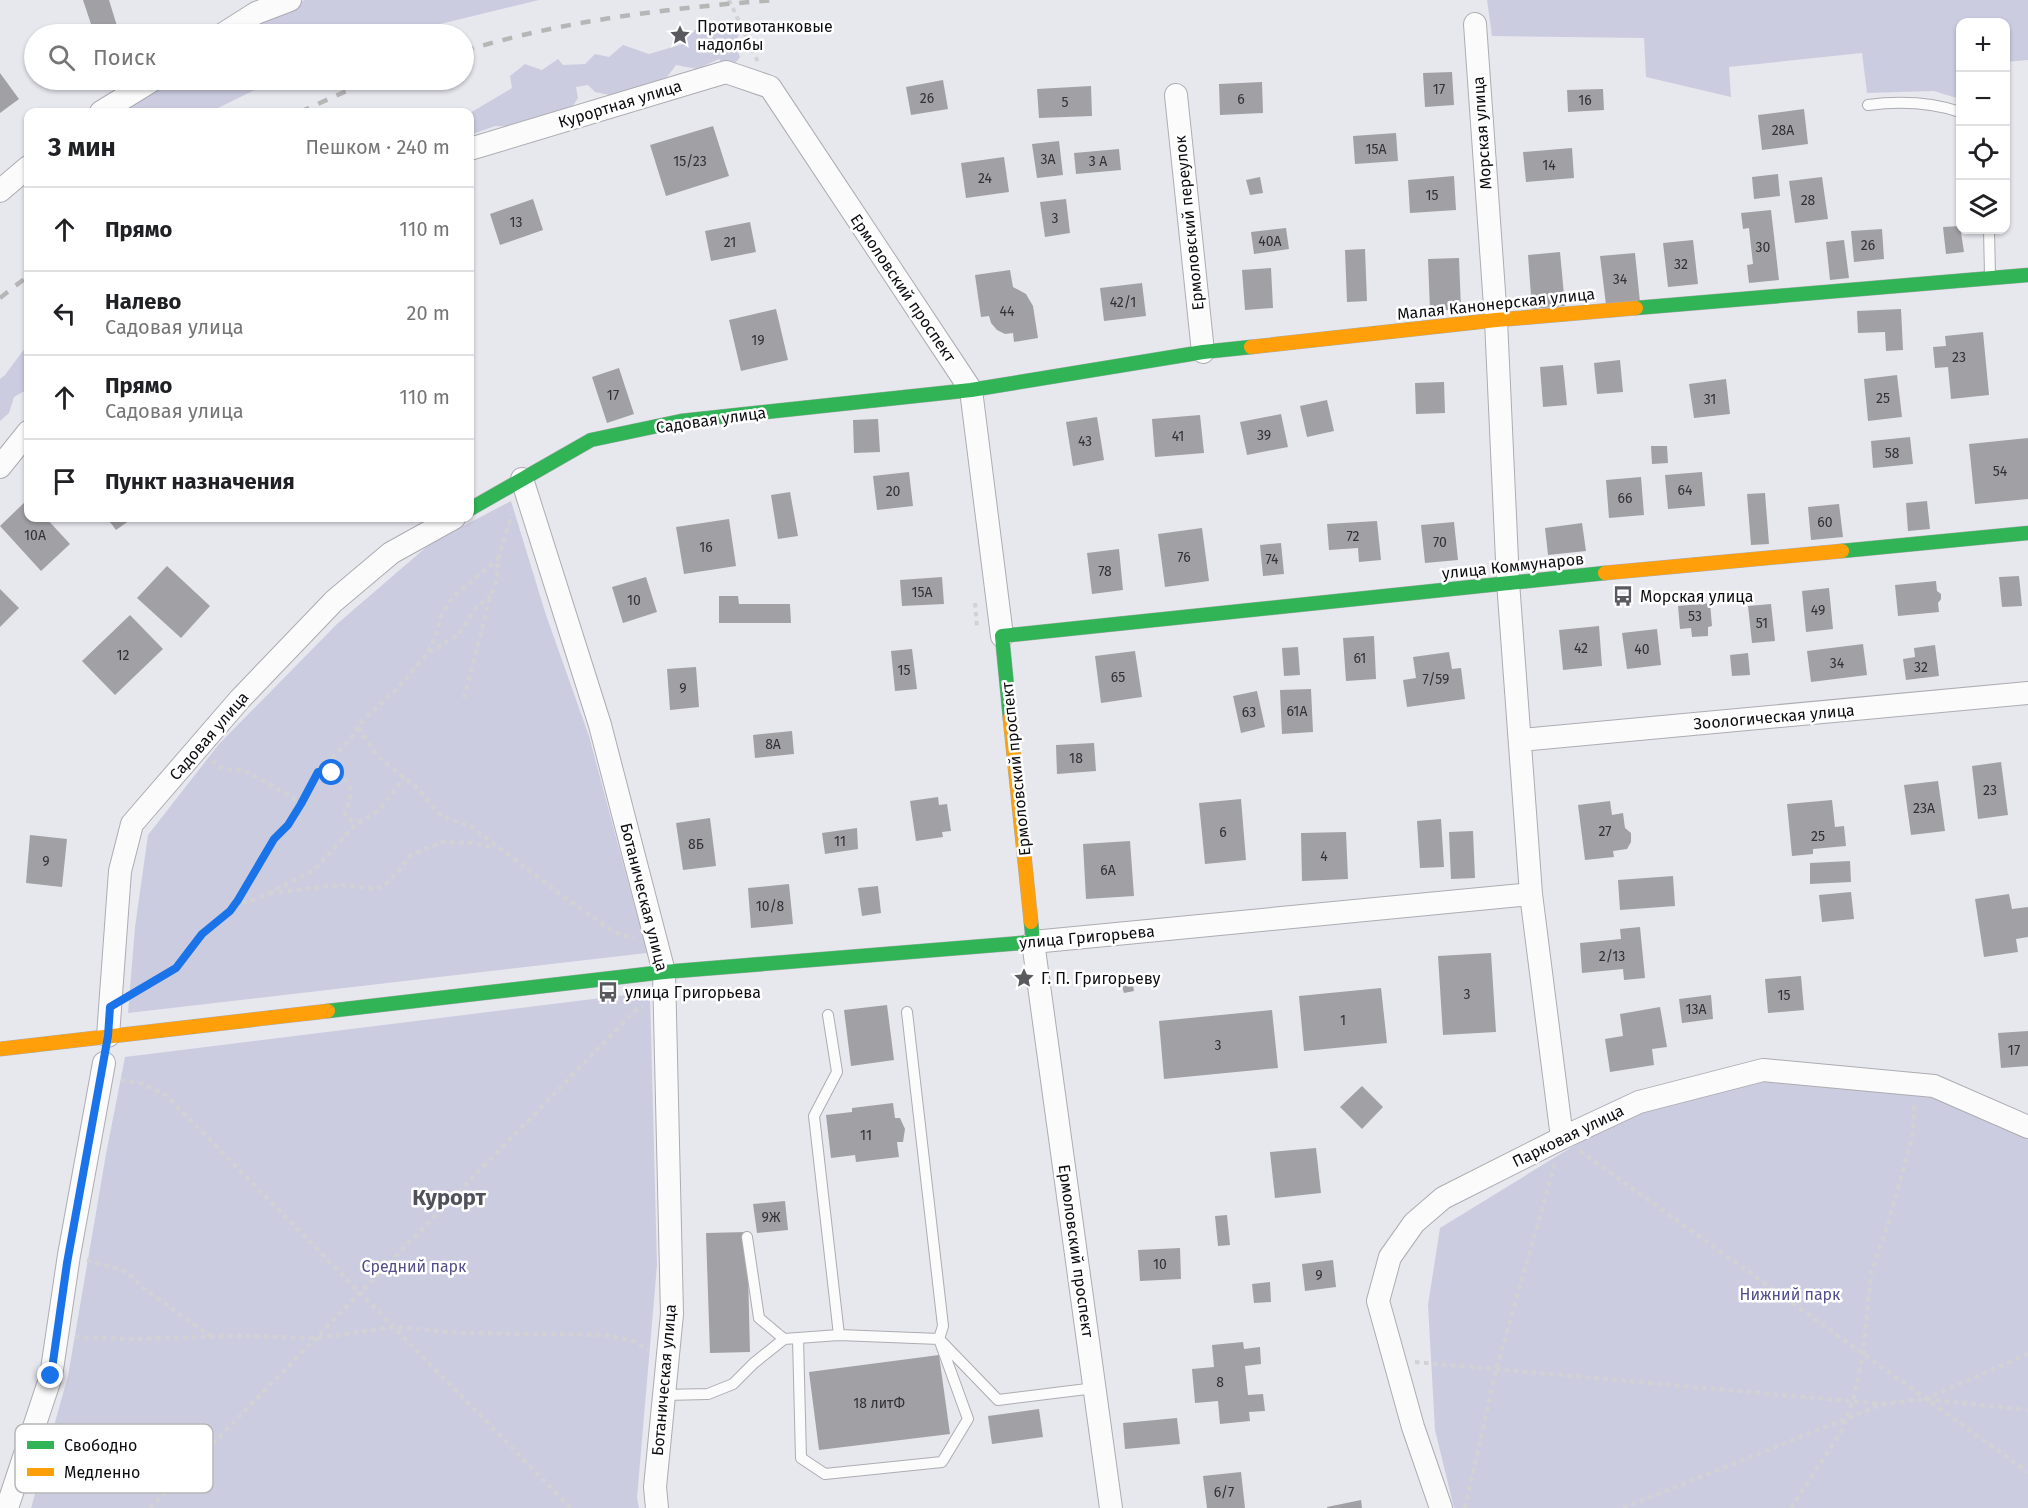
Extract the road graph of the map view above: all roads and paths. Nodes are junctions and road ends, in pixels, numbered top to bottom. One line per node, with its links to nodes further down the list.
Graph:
1 (290, 0): 3 (street)
2 (729, 0): 5 (path)
3 (239, 24)
4 (1475, 24): 17 (street, Морская улица)
5 (770, 87): 11 (street, Курортная улица); 19 (street, Ермоловский проспект)
6 (137, 90): 9 (street)
7 (1176, 95): 18 (street, Ермоловский переулок)
8 (1868, 105): 10 (lane)
9 (108, 108)
10 (1956, 111)
11 (474, 148)
12 (24, 170): 13 (street)
13 (0, 191)
14 (1989, 234): 16 (lane)
15 (2028, 275): 16 (street, Малая Канонерская улица)
16 (1990, 279): 17 (street, Малая Канонерская улица)
17 (1496, 320): 18 (street, Малая Канонерская улица); 28 (street, Морская улица)
18 (1203, 352): 19 (street, Малая Канонерская улица)
19 (971, 390): 22 (street, Садовая улица); 30 (street, Ермоловский проспект)
20 (24, 437): 21 (street)
21 (0, 467)
22 (522, 479): 23 (street, Садовая улица); 45 (street, Ботаническая улица)
23 (474, 507)
24 (512, 513): 27 (path)
25 (447, 522): 49 (street, Садовая улица)
26 (2028, 532): 28 (street, улица Коммунаров)
27 (498, 559): 29 (path); 31 (path)
28 (1508, 582): 30 (street, улица Коммунаров); 35 (street, Морская улица)
29 (491, 596): 31 (path); 33 (path)
30 (1002, 636): 46 (street, Ермоловский проспект)
31 (428, 653): 34 (path)
32 (2028, 693): 35 (street, Зоологическая улица)
33 (464, 698)
34 (358, 728): 37 (path); 38 (path)
35 (1521, 741): 43 (street, Морская улица)
36 (236, 770): 39 (path)
37 (318, 772): 39 (path); 40 (path)
38 (404, 778): 40 (path); 41 (path)
39 (301, 804): 44 (path)
40 (356, 824): 42 (path)
41 (499, 849): 42 (path); 45 (path)
42 (270, 893): 44 (path)
43 (1531, 894): 46 (street, улица Григорьева); 57 (street, Морская улица)
44 (233, 906): 49 (path)
45 (656, 940): 47 (street, Ботаническая улица)
46 (1033, 942): 47 (street, улица Григорьева); 74 (street, Ермоловский проспект)
47 (664, 972): 48 (street, Ботаническая улица); 52 (street, улица Григорьева)
48 (665, 1000): 60 (path); 71 (street, Ботаническая улица)
49 (110, 1007): 52 (street, Садовая улица)
50 (907, 1012): 68 (lane)
51 (828, 1015): 62 (lane)
52 (108, 1036): 53 (street, улица Григорьева); 54 (lane)
53 (0, 1049)
54 (103, 1070): 59 (street); 60 (path)
55 (1914, 1084): 56 (street, Парковая улица); 57 (street, Парковая улица); 70 (path)
56 (2028, 1127)
57 (1562, 1138): 70 (path); 72 (street, Парковая улица); 73 (path)
58 (747, 1237): 67 (lane)
59 (69, 1255): 63 (street); 64 (path)
60 (360, 1293): 61 (path); 65 (path)
61 (394, 1328): 65 (path); 71 (path); 88 (path)
62 (839, 1335): 66 (lane); 68 (lane)
63 (57, 1336): 64 (path); 81 (street)
64 (212, 1338): 65 (path)
65 (316, 1338): 82 (path)
66 (798, 1338): 67 (lane); 68 (lane)
67 (784, 1339): 75 (lane)
68 (939, 1340): 74 (lane)
69 (2028, 1354): 76 (path)
70 (1863, 1355): 76 (path); 77 (path)
71 (667, 1361): 75 (street, Ботаническая улица)
72 (1395, 1361): 73 (path); 91 (street, Парковая улица)
73 (1497, 1370): 77 (path); 92 (path)
74 (1095, 1388): 90 (street, Ермоловский проспект)
75 (664, 1395): 89 (street, Ботаническая улица)
76 (1924, 1399): 78 (path); 79 (path); 83 (path)
77 (1853, 1401): 78 (path); 80 (path)
78 (1883, 1404): 80 (path)
79 (2028, 1410)
80 (1846, 1419): 93 (path); 94 (path)
81 (35, 1424)
82 (213, 1443)
83 (2028, 1472)
84 (15, 1484): 86 (street)
85 (165, 1493): 87 (path)
86 (7, 1508)
87 (150, 1508)
88 (571, 1508)
89 (657, 1508)
90 (1111, 1508)
91 (1441, 1508)
92 (1465, 1508)
93 (1623, 1508)
94 (1791, 1508)

